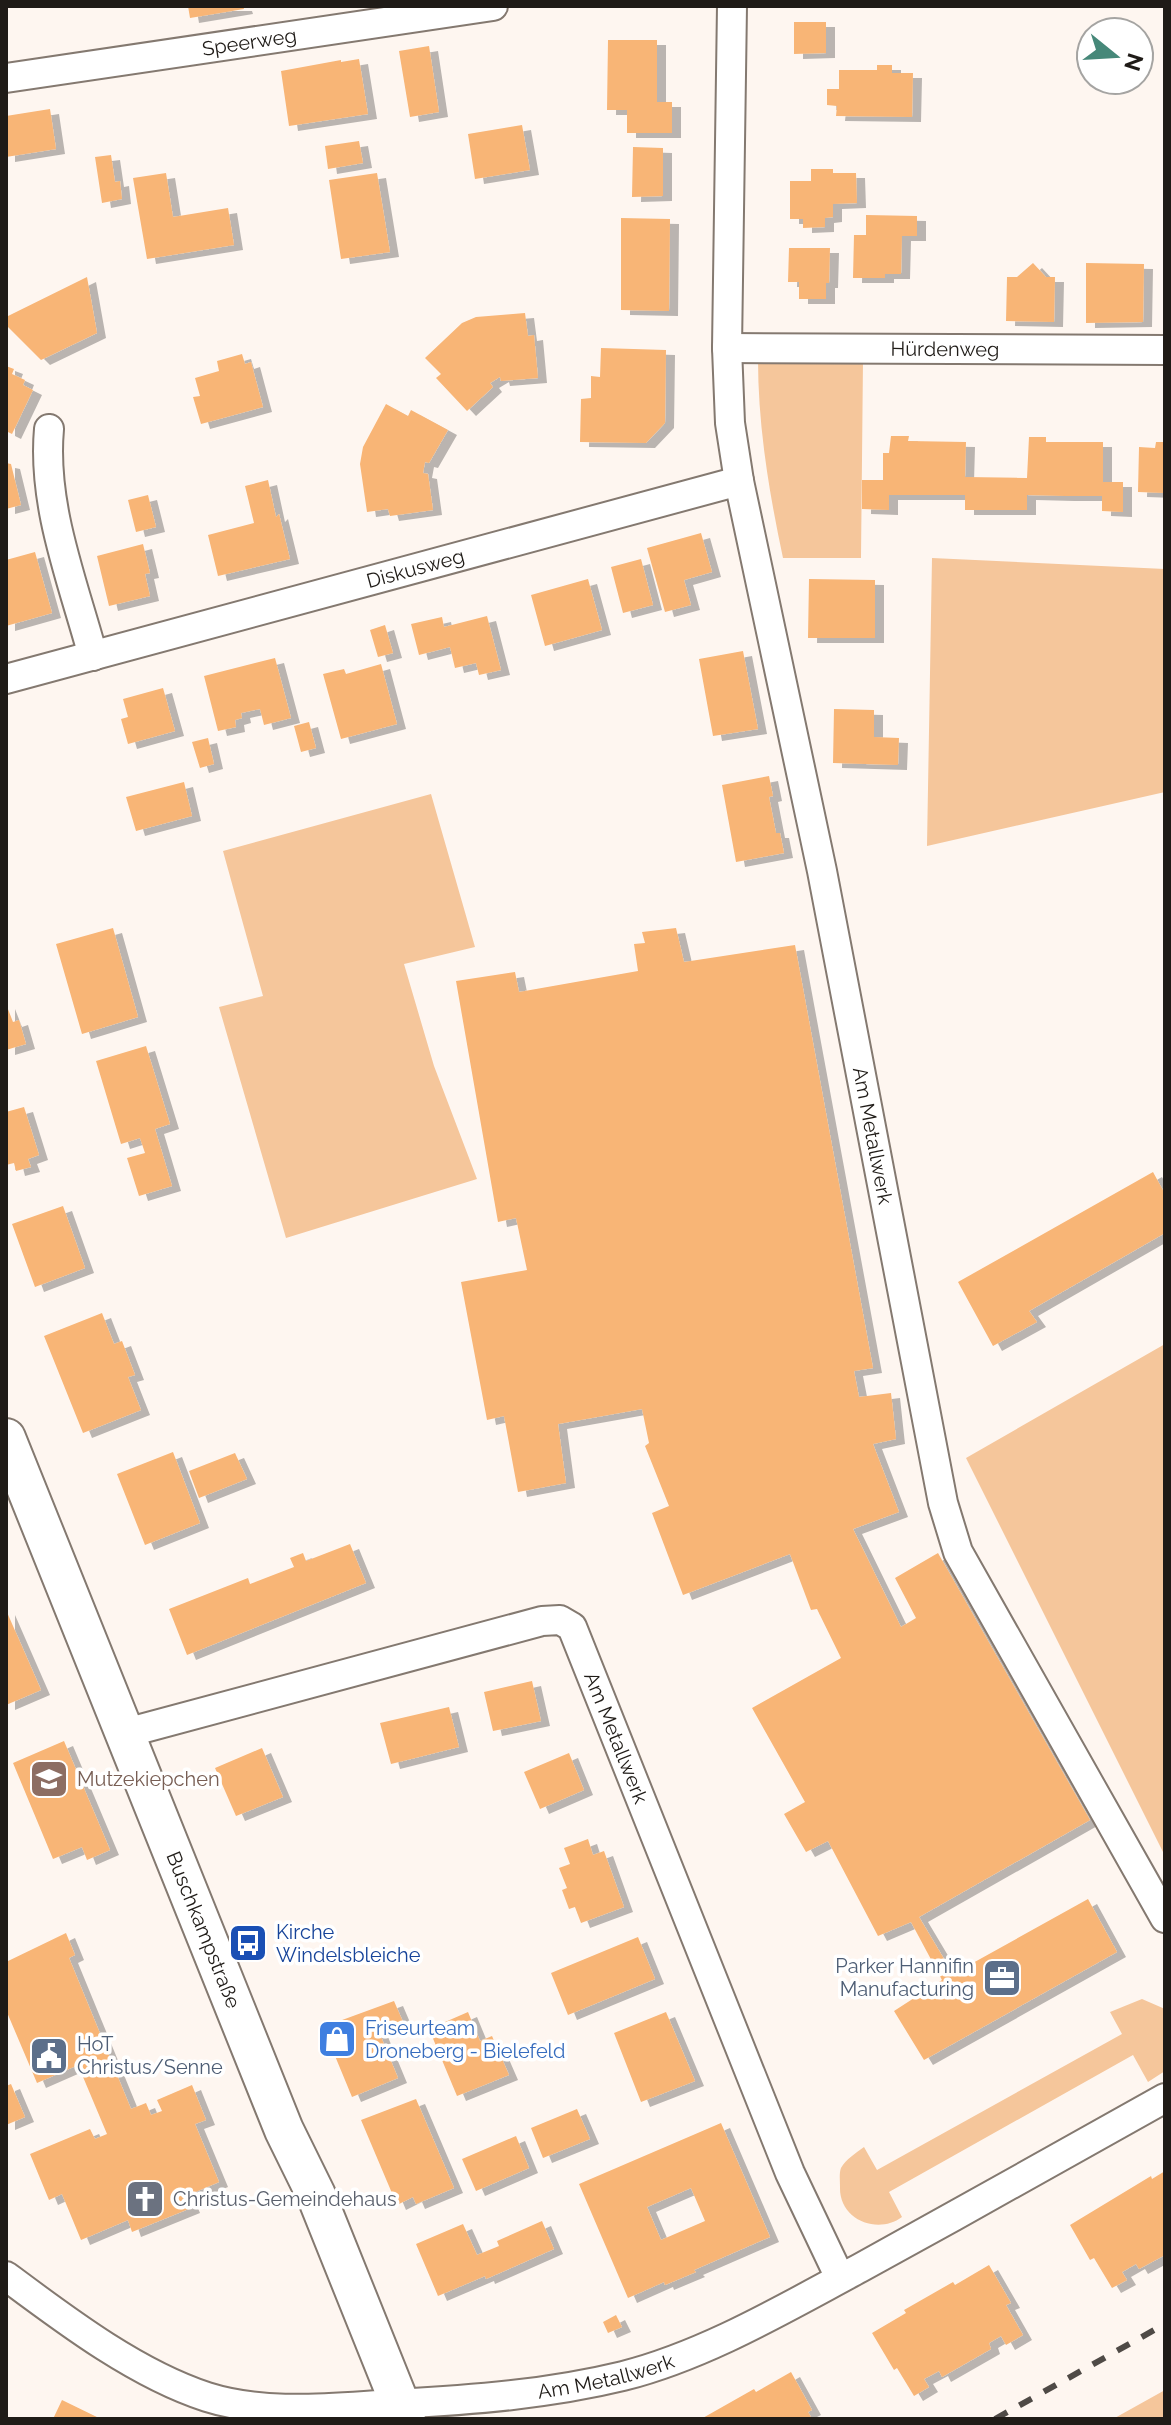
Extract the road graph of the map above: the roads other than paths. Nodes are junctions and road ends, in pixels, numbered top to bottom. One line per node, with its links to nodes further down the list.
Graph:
1 (493, 6): 3 (street, Speerweg)
2 (732, 6): 4 (street)
3 (6, 78)
4 (727, 348): 5 (street, Hürdenweg); 7 (street)
5 (1165, 350)
6 (49, 429): 8 (street)
7 (739, 481): 8 (street, Diskusweg); 12 (street, Am Metallwerk)
8 (93, 656): 9 (street, Diskusweg)
9 (6, 679)
10 (6, 1438): 11 (main road, Buschkampstraße)
11 (122, 1734): 15 (street, Am Metallwerk); 16 (main road, Buschkampstraße)
12 (1165, 1918)
13 (1165, 2098): 15 (street, Am Metallwerk)
14 (6, 2276): 16 (street, Am Metallwerk)
15 (840, 2278): 16 (street, Am Metallwerk)
16 (403, 2411)

